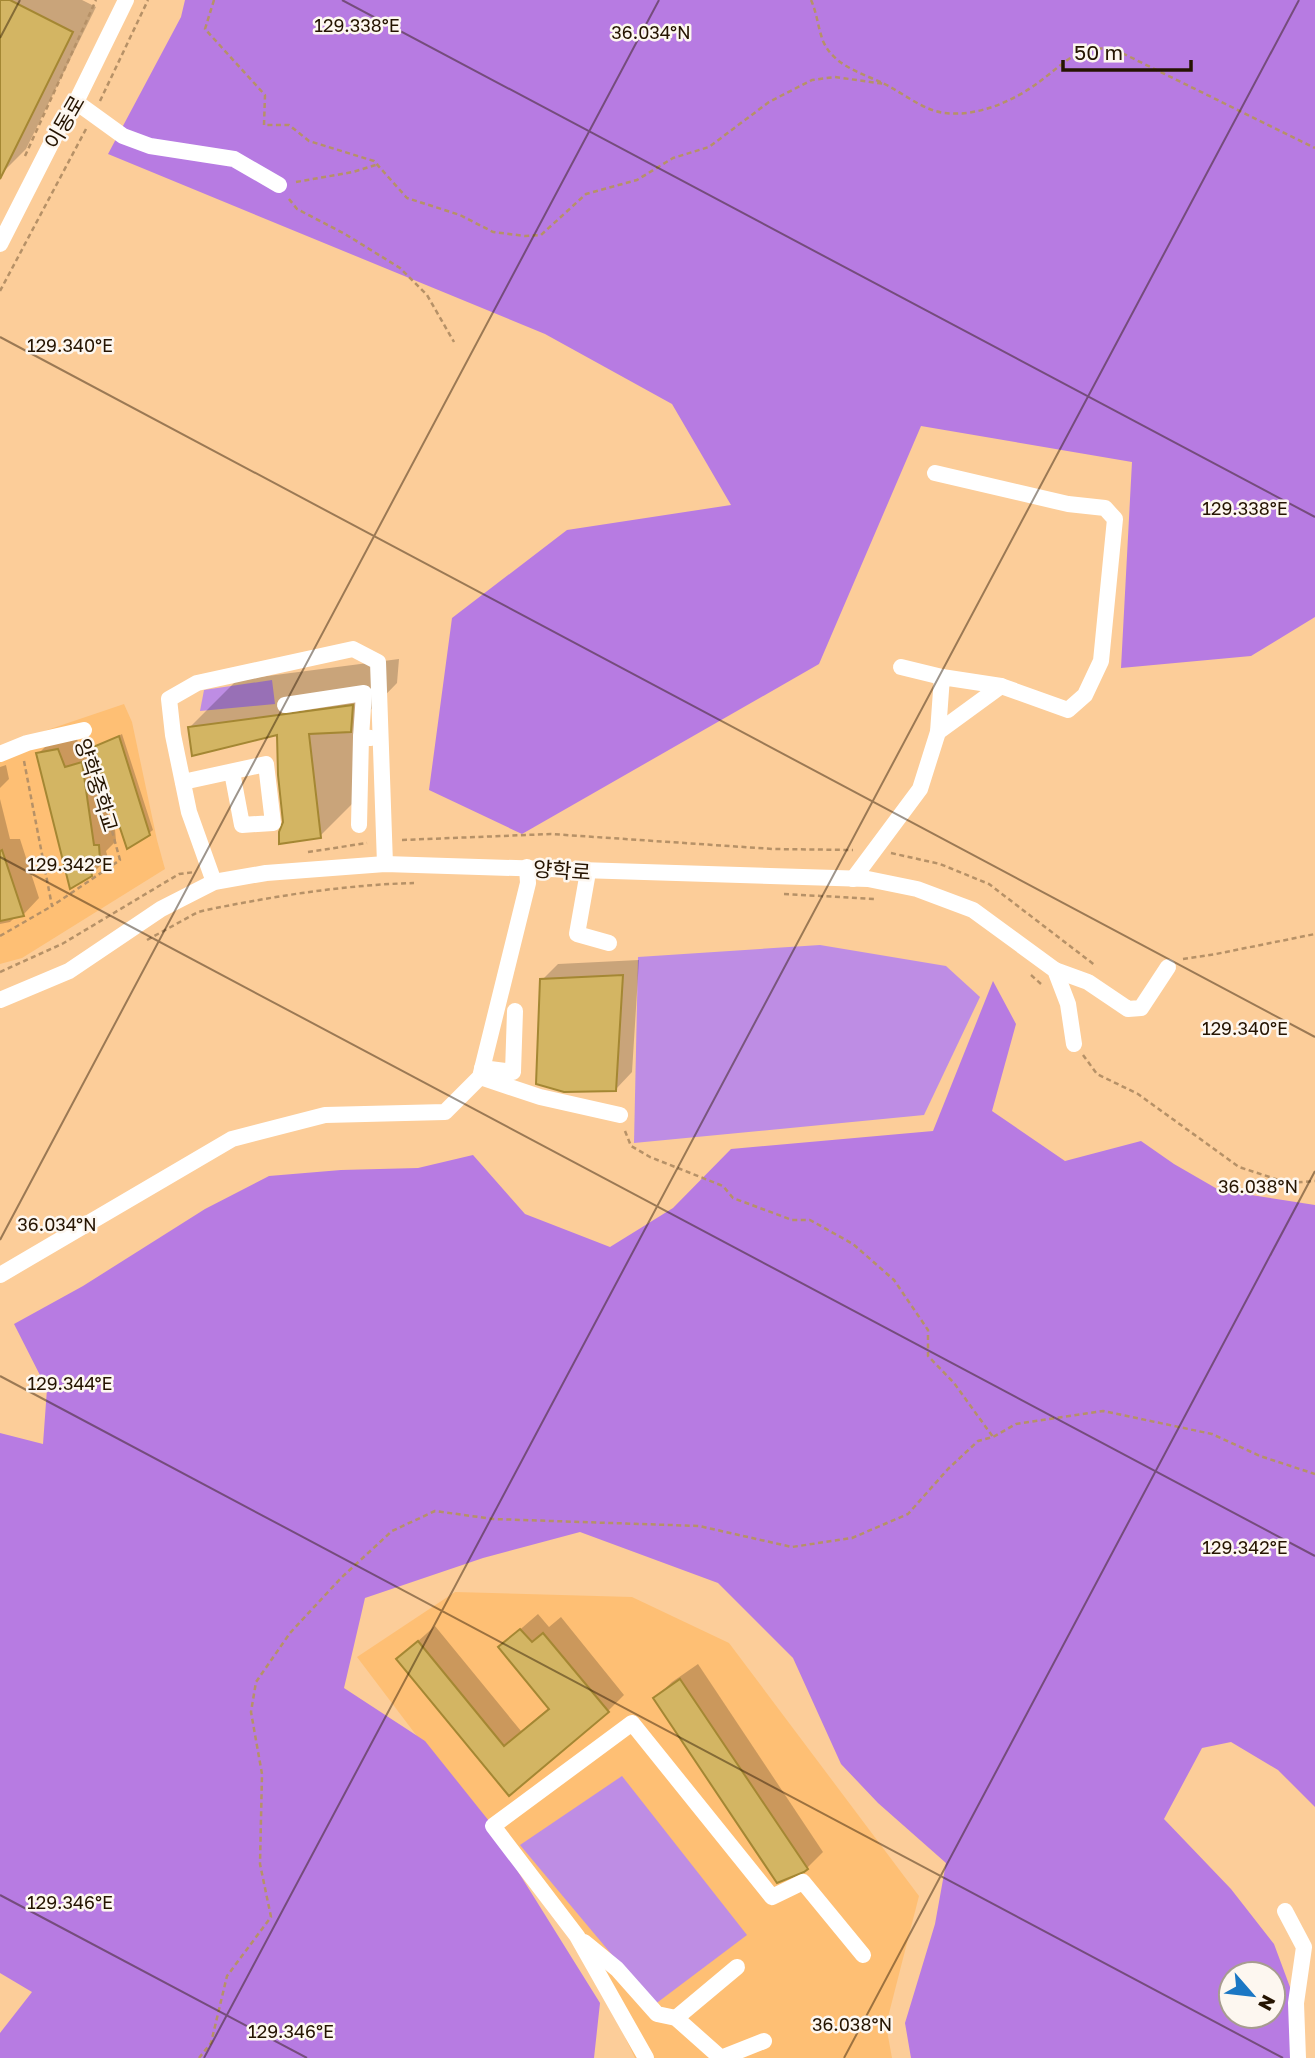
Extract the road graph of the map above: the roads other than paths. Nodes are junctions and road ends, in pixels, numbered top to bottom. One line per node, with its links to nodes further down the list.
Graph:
1 (126, 0): 2 (street, 이동로)
2 (76, 102): 3 (street); 4 (street, 이동로)
3 (279, 185)
4 (0, 244)
5 (935, 473): 8 (street)
6 (901, 667): 7 (street)
7 (942, 677): 8 (street); 11 (street)
8 (1001, 685): 11 (street)
9 (285, 705): 12 (street)
10 (85, 730): 14 (street, 양학중학교)
11 (938, 732): 21 (street)
12 (361, 737): 13 (street); 17 (street)
13 (381, 739): 16 (street); 18 (street)
14 (0, 754)
15 (232, 772): 16 (street)
16 (183, 782): 22 (street)
17 (359, 825)
18 (385, 864): 19 (street, 양학로); 22 (street, 양학로)
19 (527, 867): 20 (street, 양학로); 29 (street)
20 (588, 872): 21 (street, 양학로); 23 (street)
21 (853, 879): 25 (street, 양학로)
22 (214, 882): 26 (street, 양학로)
23 (609, 943)
24 (1168, 967): 25 (street, 양학로)
25 (1055, 970): 28 (street)
26 (0, 1000)
27 (516, 1010): 29 (street)
28 (1074, 1044)
29 (481, 1073): 30 (street); 31 (street)
30 (620, 1115)
31 (0, 1275)
32 (1285, 1910): 39 (street)
33 (577, 1937): 34 (street); 36 (street); 38 (street)
34 (863, 1955)
35 (737, 1967): 36 (street)
36 (676, 2018): 37 (street)
37 (764, 2041)
38 (646, 2058)
39 (1298, 2058)

